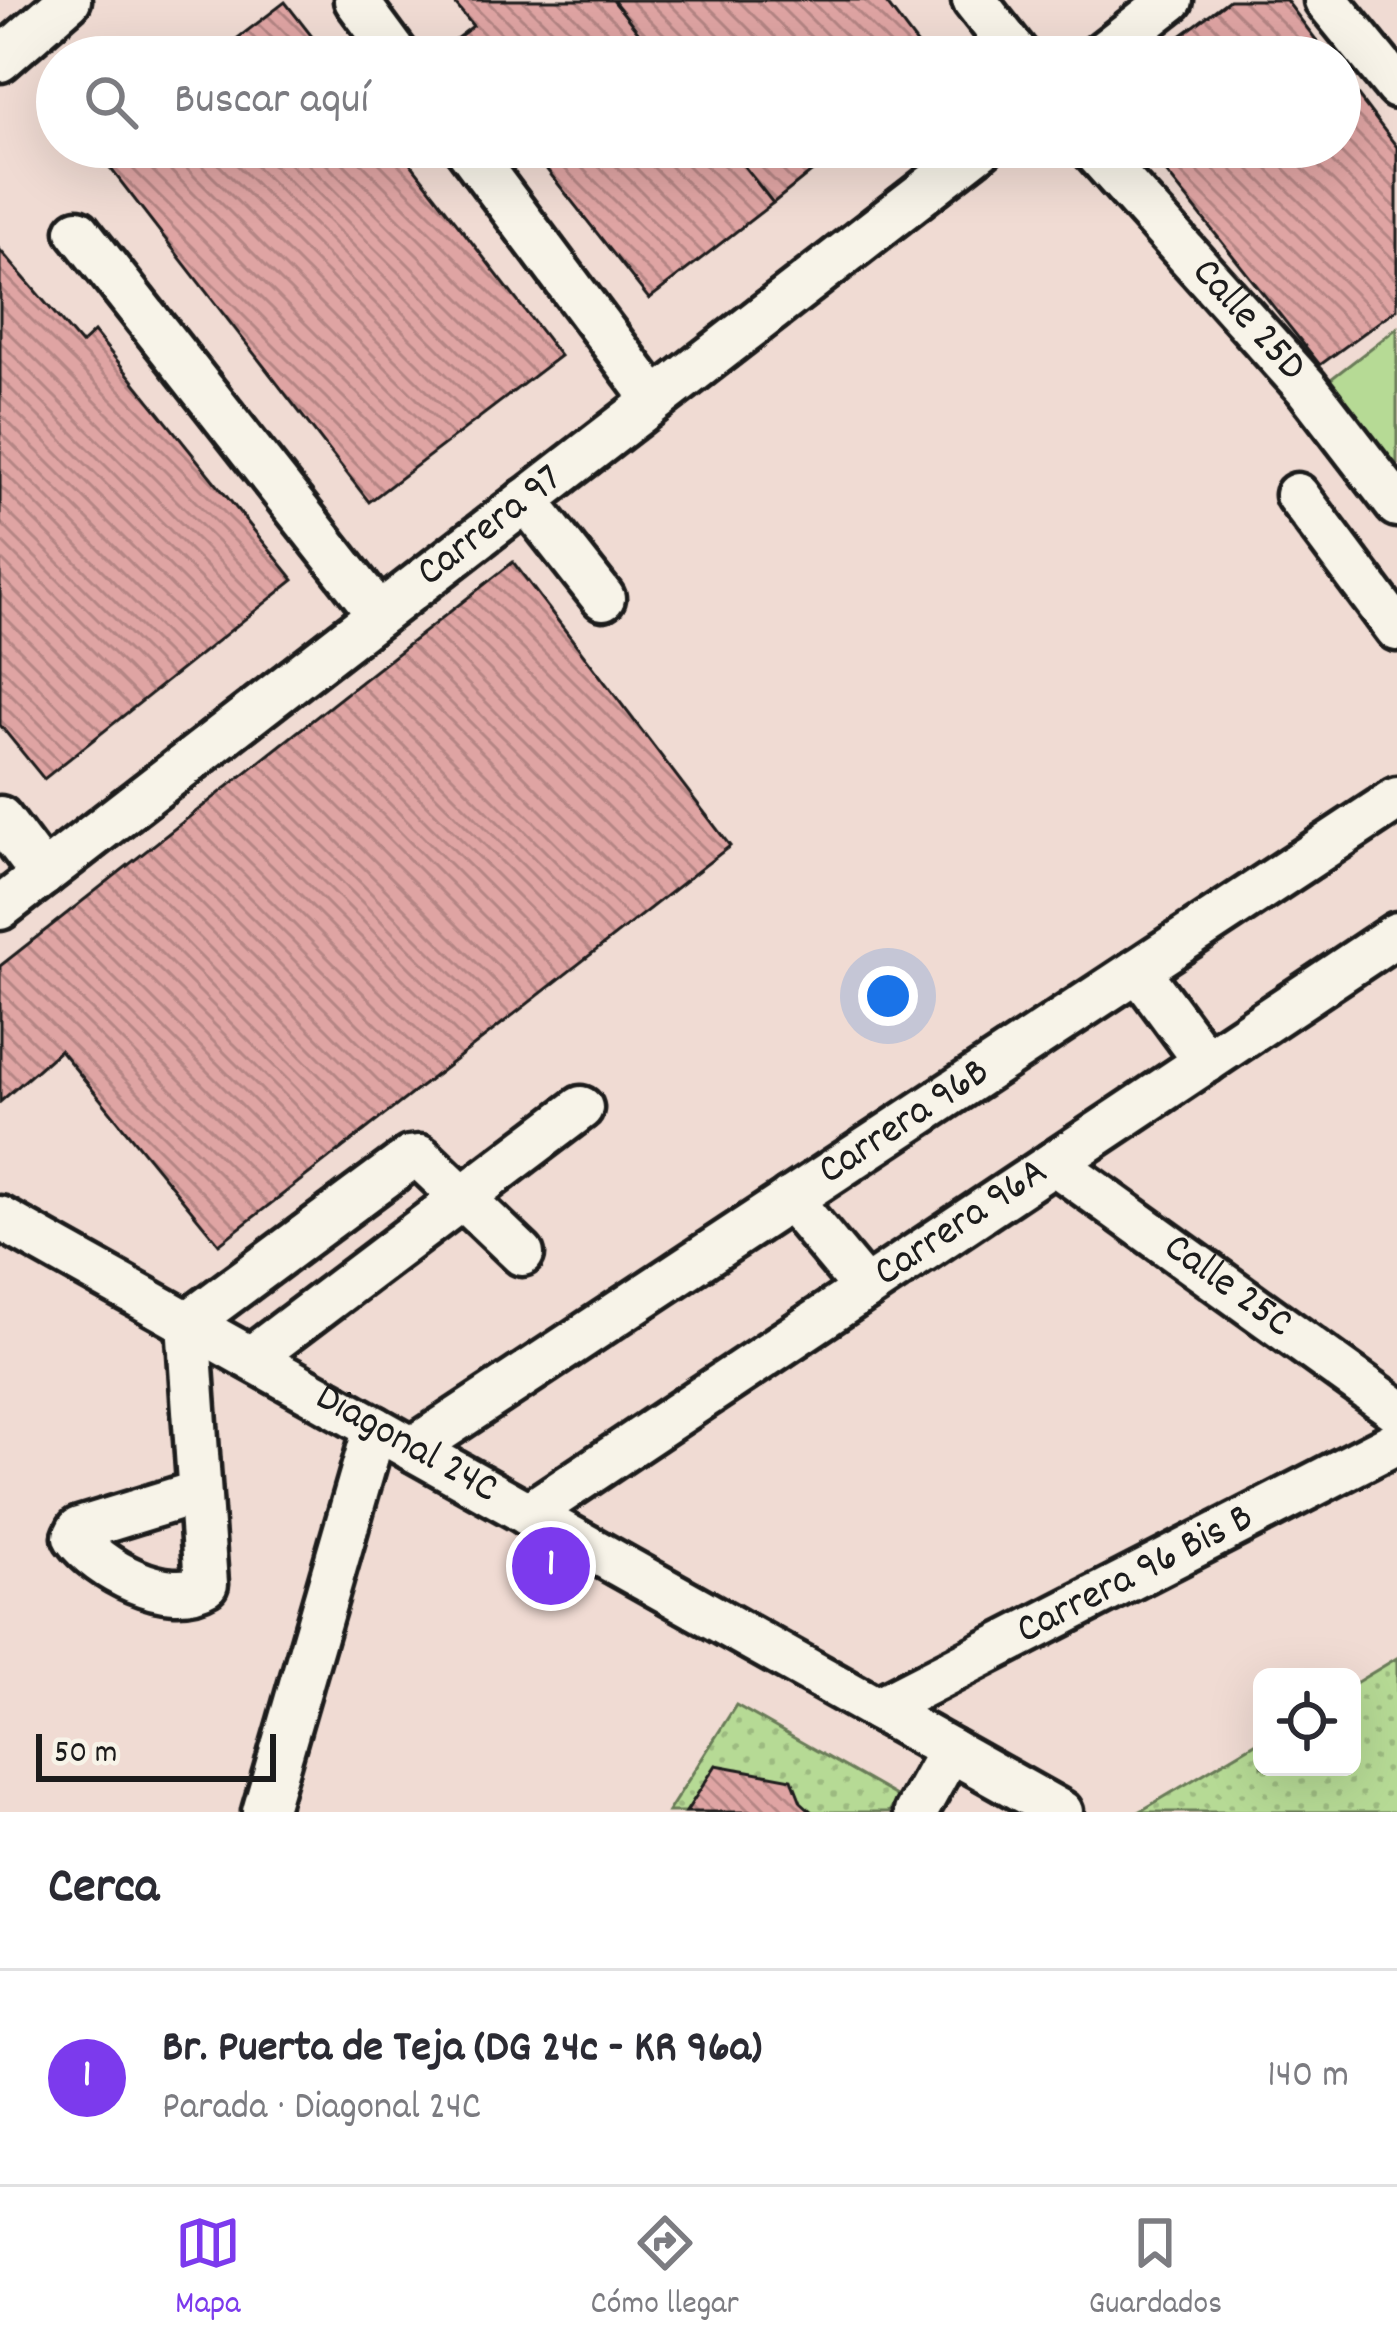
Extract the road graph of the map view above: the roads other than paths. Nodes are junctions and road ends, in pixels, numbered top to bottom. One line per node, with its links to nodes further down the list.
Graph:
1 (69, 0): 11 (street)
2 (356, 0): 6 (street)
3 (974, 0): 7 (street)
4 (1171, 0): 8 (street)
5 (1326, 0): 9 (street)
6 (383, 36)
7 (1002, 36)
8 (1125, 36)
9 (1356, 36)
10 (1361, 42): 12 (street)
11 (0, 60)
12 (1397, 86)
13 (482, 168): 17 (street)
14 (955, 168): 17 (street, Carrera 97)
15 (1110, 168): 20 (street, Calle 25D)
16 (79, 231): 22 (street)
17 (655, 400): 19 (street, Carrera 97)
18 (1297, 495): 23 (street)
19 (526, 500): 21 (street); 22 (street, Carrera 97)
20 (1397, 505)
21 (603, 598)
22 (379, 614): 26 (street, Carrera 97)
23 (1397, 629)
24 (1397, 799): 29 (street, Carrera 96B)
25 (0, 818): 26 (street)
26 (43, 875): 27 (street, Carrera 97)
27 (0, 908)
28 (1397, 934): 30 (street, Carrera 96A)
29 (1138, 970): 30 (street); 34 (street, Carrera 96B)
30 (1206, 1062): 32 (street, Carrera 96A)
31 (581, 1108): 33 (street)
32 (1054, 1163): 37 (street, Carrera 96A); 40 (street, Calle 25C)
33 (463, 1198): 36 (street); 38 (street); 39 (street)
34 (790, 1199): 37 (street); 43 (street, Carrera 96B)
35 (0, 1218): 38 (street, Diagonal 24C)
36 (522, 1254)
37 (865, 1289): 45 (street, Carrera 96A)
38 (188, 1323): 39 (street, Diagonal 24C); 44 (street)
39 (250, 1358): 41 (street, Diagonal 24C)
40 (1397, 1410)
41 (375, 1428): 43 (street, Diagonal 24C); 48 (street)
42 (1397, 1442): 46 (street, Carrera 96 Bis B)
43 (412, 1449): 45 (street, Diagonal 24C)
44 (199, 1492)
45 (528, 1514): 46 (street, Diagonal 24C)
46 (877, 1709): 47 (street, Diagonal 24C)
47 (950, 1750): 49 (street); 50 (street, Diagonal 24C)
48 (263, 1812)
49 (916, 1812)
50 (1061, 1812)

